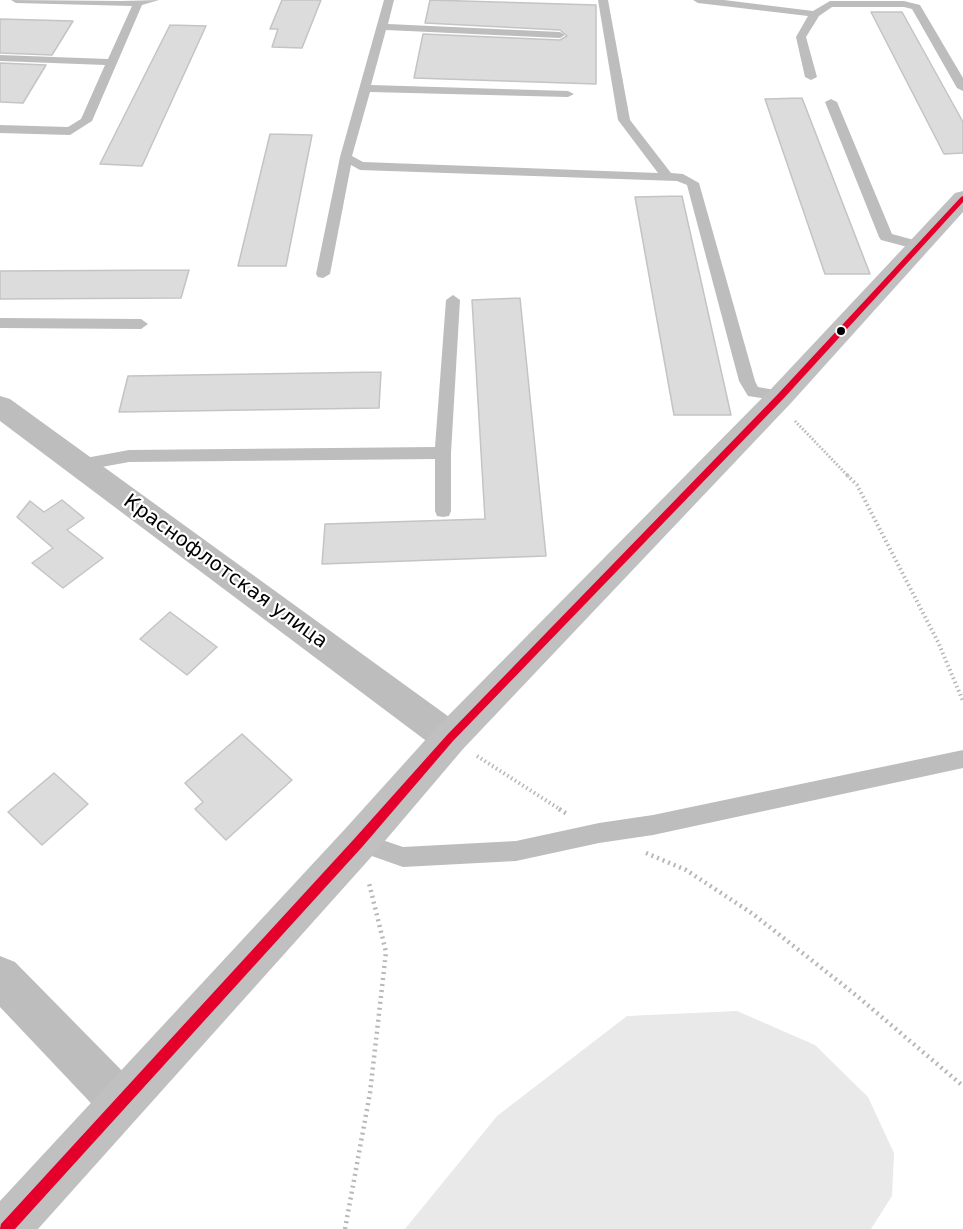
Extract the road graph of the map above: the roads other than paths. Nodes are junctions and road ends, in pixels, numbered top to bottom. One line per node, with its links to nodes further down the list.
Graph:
1 (16, 0): 6 (lane)
2 (154, 0): 6 (lane)
3 (389, 0): 8 (lane)
4 (603, 0): 19 (lane)
5 (698, 0): 7 (lane)
6 (138, 3): 11 (lane)
7 (815, 14): 12 (lane); 14 (lane)
8 (381, 27): 9 (lane); 13 (lane)
9 (560, 35)
10 (0, 58): 11 (lane)
11 (113, 62): 17 (lane)
12 (811, 77)
13 (364, 88): 15 (lane); 18 (lane)
14 (963, 88)
15 (568, 94)
16 (831, 102): 21 (lane)
17 (0, 129)
18 (346, 157): 19 (lane); 22 (lane)
19 (668, 177): 26 (lane)
20 (963, 198): 21 (street)
21 (920, 246): 26 (street)
22 (323, 274)
23 (453, 300): 28 (lane)
24 (0, 323): 25 (lane)
25 (141, 324)
26 (777, 400): 31 (street)
27 (0, 406): 29 (street, Краснофлотская улица)
28 (442, 453): 29 (lane); 30 (lane)
29 (80, 465): 31 (street, Краснофлотская улица)
30 (443, 511)
31 (450, 738): 33 (street)
32 (963, 759): 33 (lane)
33 (359, 842): 35 (street)
34 (0, 977): 35 (street)
35 (121, 1102): 36 (street)
36 (6, 1229)

